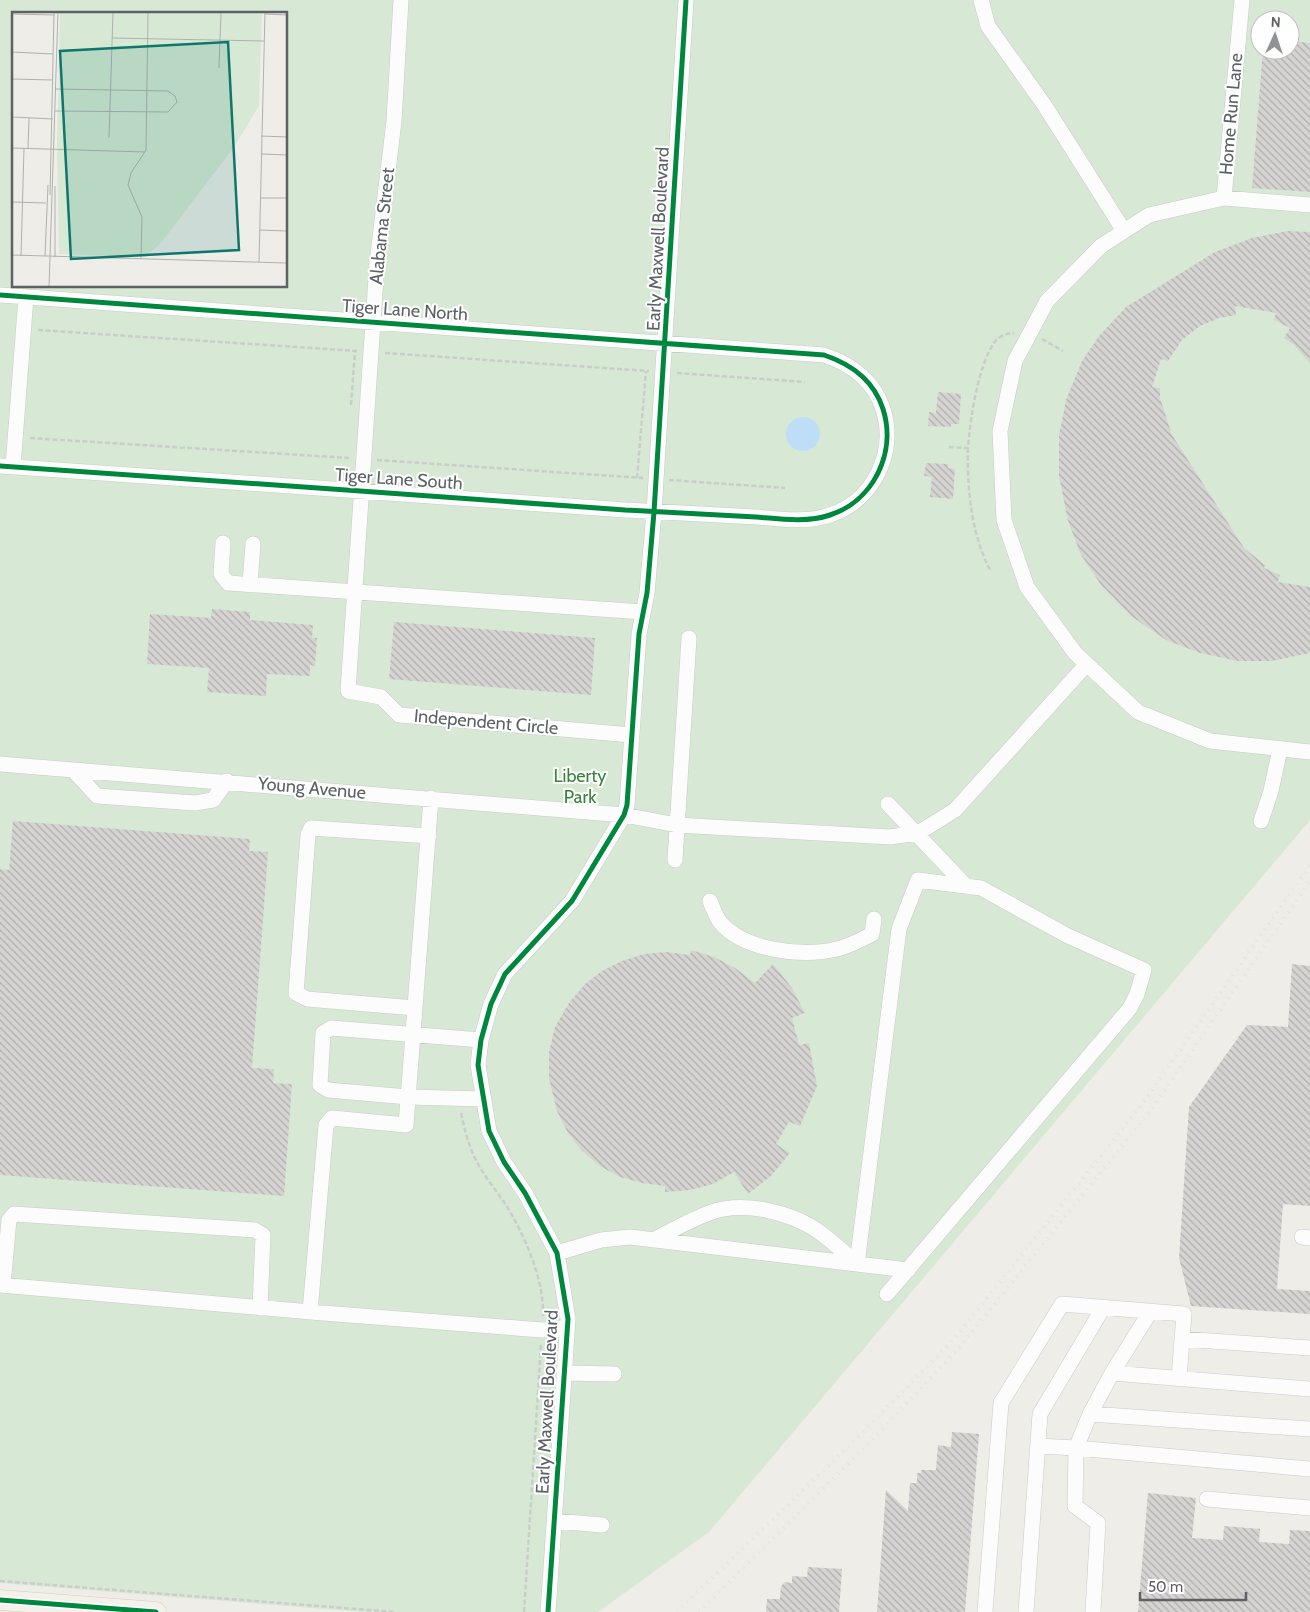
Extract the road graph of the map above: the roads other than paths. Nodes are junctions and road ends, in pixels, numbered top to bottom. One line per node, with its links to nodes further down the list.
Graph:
1 (401, 0): 10 (street, Alabama Street)
2 (686, 0): 11 (street, Early Maxwell Boulevard)
3 (981, 0): 7 (street)
4 (1242, 0): 5 (street, Home Run Lane)
5 (1224, 198): 6 (street); 7 (street)
6 (1310, 205)
7 (1124, 231): 22 (street)
8 (0, 295): 9 (street, Tiger Lane North)
9 (26, 297): 10 (street, Tiger Lane North); 12 (street)
10 (373, 322): 11 (street, Tiger Lane North); 13 (street, Alabama Street)
11 (665, 342): 14 (street, Early Maxwell Boulevard); 15 (street, Tiger Lane North)
12 (7, 466): 13 (street, Tiger Lane South)
13 (361, 490): 14 (street, Tiger Lane South); 19 (street, Alabama Street)
14 (654, 512): 15 (street, Tiger Lane South); 20 (street, Early Maxwell Boulevard)
15 (796, 519)
16 (223, 543): 18 (street)
17 (253, 544): 18 (street)
18 (250, 584): 19 (street)
19 (354, 590): 20 (street); 23 (street, Alabama Street)
20 (643, 612): 24 (street, Early Maxwell Boulevard)
21 (689, 638): 34 (street)
22 (1087, 664): 25 (street); 35 (street)
23 (348, 691): 24 (street, Independent Circle)
24 (632, 735): 32 (street, Early Maxwell Boulevard)
25 (1280, 748): 26 (street); 33 (street)
26 (1310, 752)
27 (0, 764): 28 (street, Young Avenue)
28 (73, 770): 29 (street, Young Avenue); 29 (street)
29 (227, 781): 30 (street, Young Avenue)
30 (432, 798): 32 (street, Young Avenue); 36 (street)
31 (888, 804): 35 (street)
32 (624, 815): 34 (street, Young Avenue); 43 (street, Early Maxwell Boulevard)
33 (1261, 821)
34 (677, 825): 35 (street, Young Avenue); 37 (street)
35 (918, 833): 38 (street)
36 (428, 836): 41 (street); 41 (street)
37 (675, 860)
38 (968, 887): 48 (street); 49 (street)
39 (710, 902): 40 (street)
40 (874, 919)
41 (415, 1008): 42 (street)
42 (413, 1035): 43 (street); 44 (street); 44 (street)
43 (482, 1040): 45 (street, Early Maxwell Boulevard)
44 (408, 1097): 45 (street); 54 (street)
45 (484, 1100): 47 (street, Early Maxwell Boulevard)
46 (653, 1240): 47 (street); 48 (street); 48 (street)
47 (558, 1253): 56 (street, Early Maxwell Boulevard)
48 (857, 1264): 49 (street)
49 (908, 1270): 51 (street)
50 (2, 1285): 52 (street); 52 (street)
51 (887, 1294)
52 (260, 1308): 54 (street)
53 (1103, 1308): 55 (street); 66 (street); 76 (street)
54 (310, 1312): 56 (street)
55 (1150, 1312): 57 (street); 60 (street)
56 (567, 1328): 59 (street, Early Maxwell Boulevard)
57 (1182, 1339): 58 (street); 62 (street)
58 (1310, 1348)
59 (566, 1373): 61 (street); 71 (street, Early Maxwell Boulevard)
60 (1112, 1373): 62 (street); 64 (street)
61 (614, 1374)
62 (1179, 1378): 63 (street)
63 (1310, 1389)
64 (1090, 1414): 65 (street); 67 (street)
65 (1310, 1429)
66 (1038, 1446): 67 (street); 77 (street)
67 (1076, 1448): 68 (street); 78 (street)
68 (1310, 1469)
69 (1207, 1499): 70 (street)
70 (1310, 1508)
71 (555, 1521): 72 (street); 75 (street, Early Maxwell Boulevard)
72 (602, 1525)
73 (0, 1600): 74 (main road)
74 (156, 1612)
75 (548, 1612)
76 (985, 1612)
77 (1026, 1612)
78 (1093, 1612)

